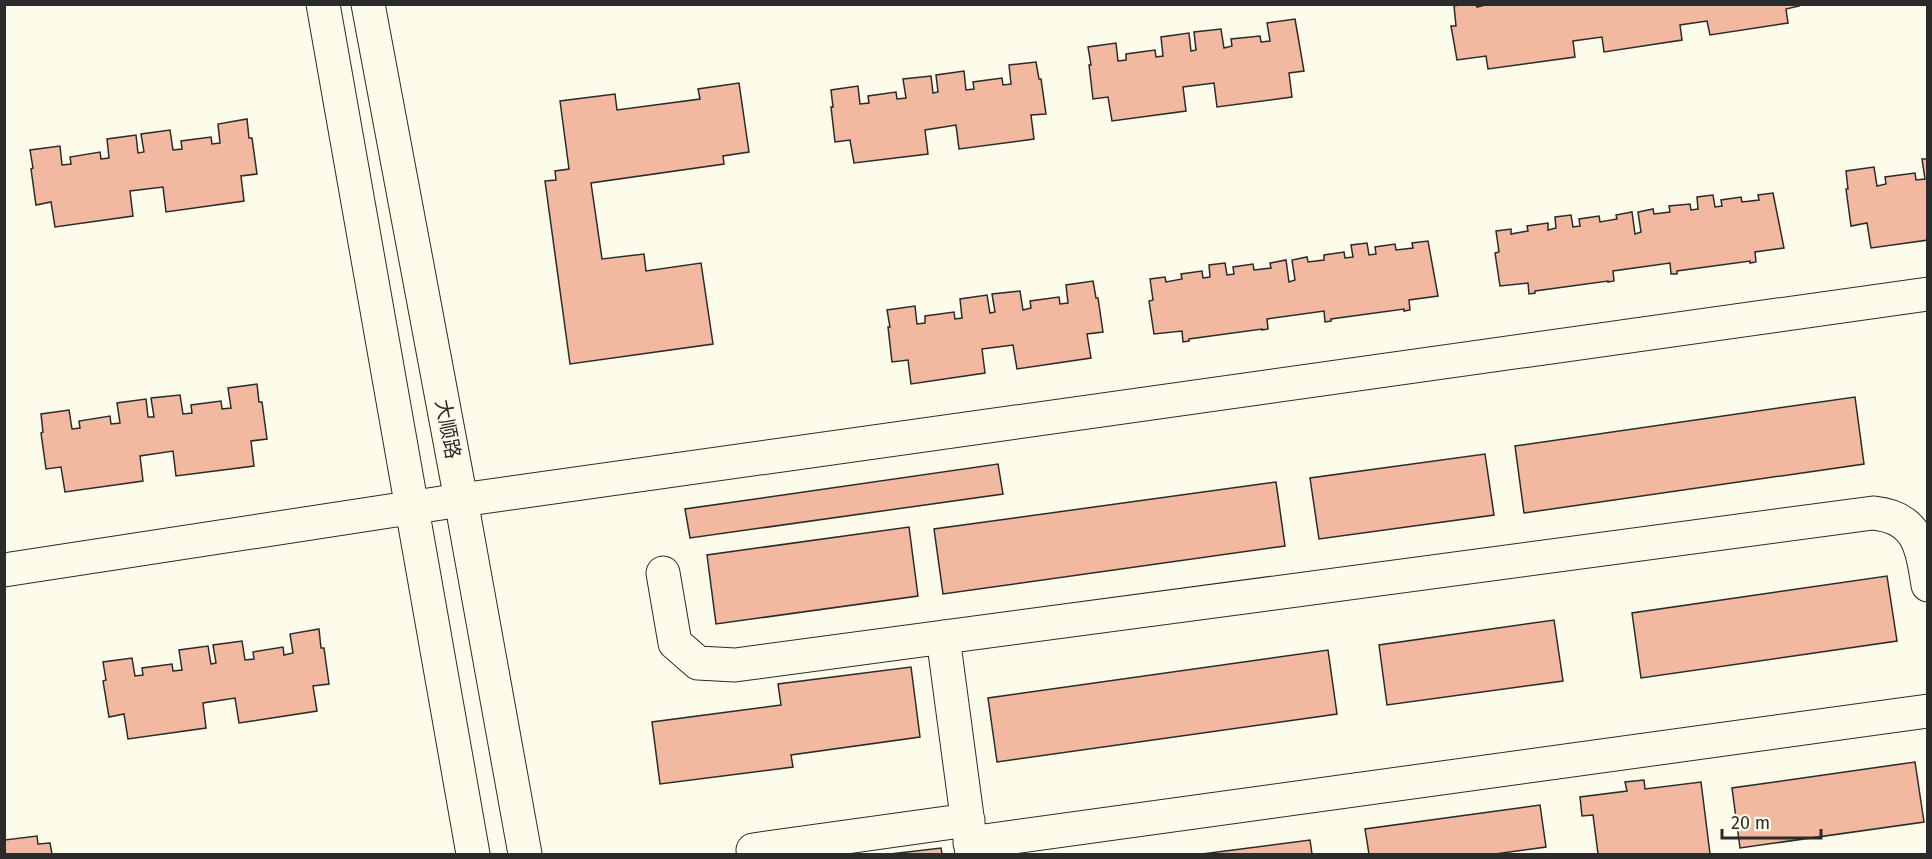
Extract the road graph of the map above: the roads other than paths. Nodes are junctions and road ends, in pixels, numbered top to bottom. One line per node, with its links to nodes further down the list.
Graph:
1 (323, 4): 5 (street)
2 (368, 4): 4 (street, 大顺路)
3 (1928, 294): 4 (street)
4 (461, 500): 5 (street); 14 (street, 大顺路)
5 (412, 507): 6 (street); 13 (street)
6 (4, 570)
7 (663, 573): 9 (street)
8 (1927, 583): 9 (street)
9 (943, 637): 11 (street)
10 (1928, 711): 11 (street)
11 (970, 839): 12 (street)
12 (753, 850)
13 (473, 855)
14 (525, 855)

